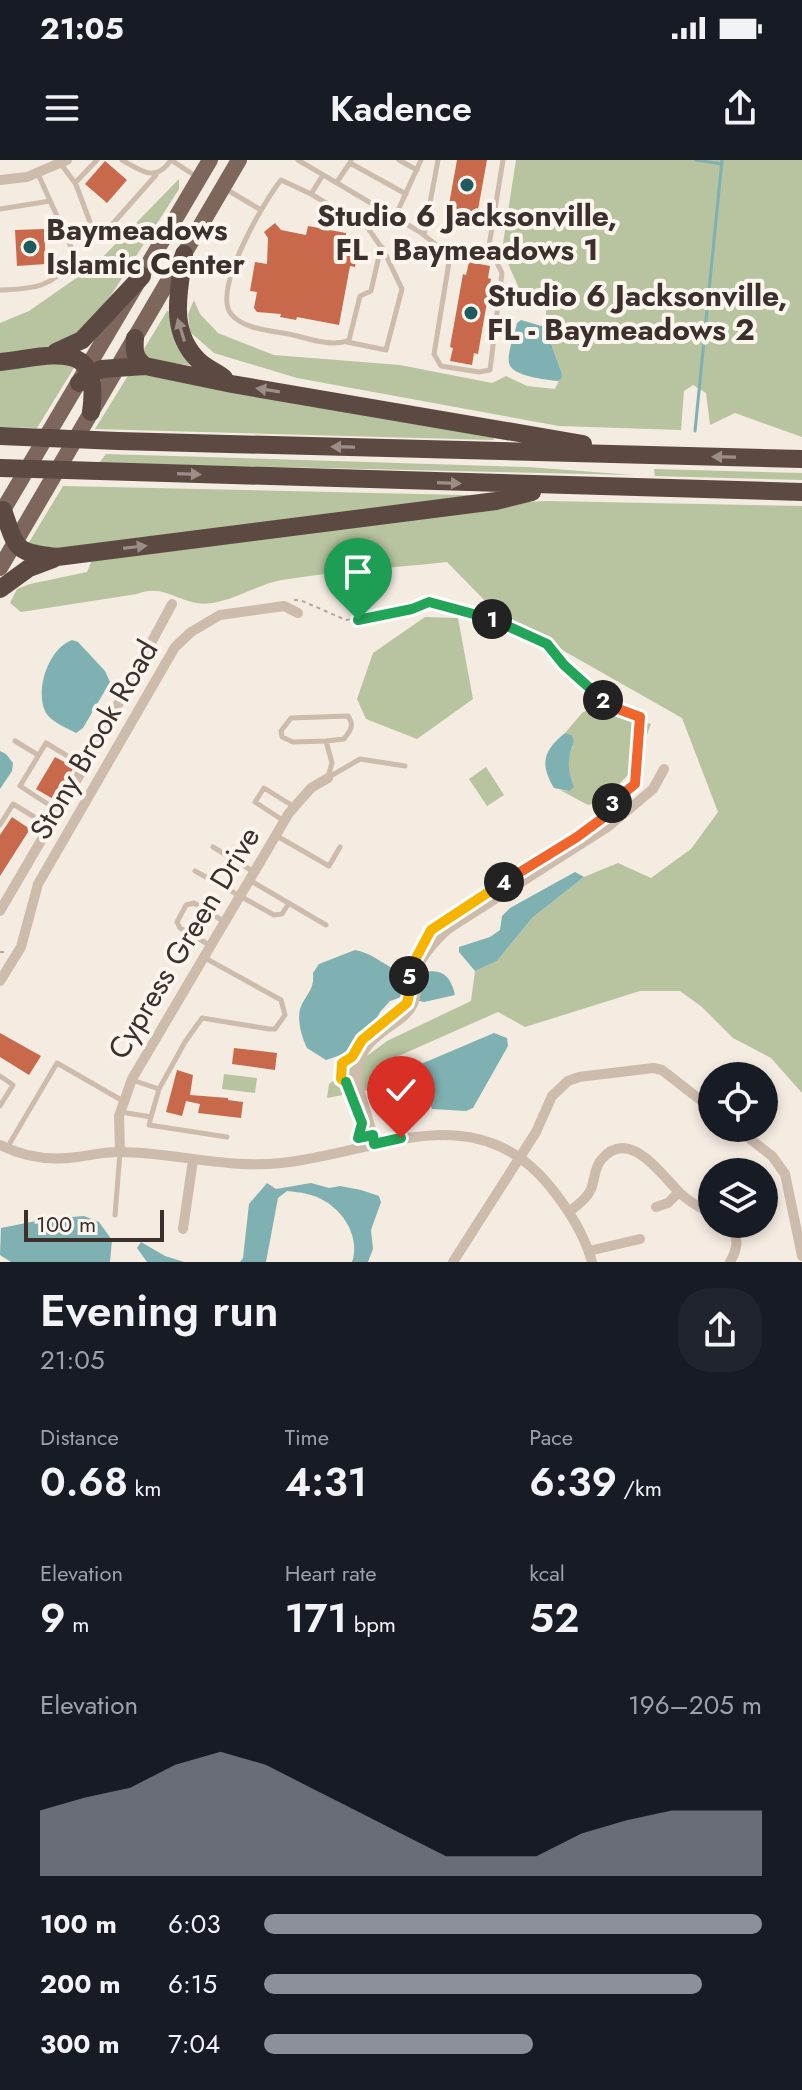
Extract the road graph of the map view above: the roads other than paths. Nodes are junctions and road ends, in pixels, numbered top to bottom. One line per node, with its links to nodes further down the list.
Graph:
1 (97, 160): 19 (lane)
2 (122, 160): 15 (lane)
3 (171, 160): 15 (lane); 17 (lane)
4 (210, 160): 17 (main road)
5 (239, 160): 21 (main road)
6 (298, 160): 16 (lane)
7 (399, 160): 13 (lane)
8 (421, 160): 13 (lane)
9 (438, 160): 30 (lane)
10 (503, 160): 31 (lane)
11 (351, 161): 20 (lane); 23 (lane)
12 (64, 162): 14 (street); 19 (lane)
13 (417, 170): 23 (lane)
14 (38, 174): 18 (street); 24 (lane)
15 (156, 175): 19 (lane)
16 (323, 175): 20 (lane); 22 (lane)
17 (199, 179): 35 (main road)
18 (0, 180)
19 (75, 182)
20 (337, 183): 25 (lane)
21 (223, 188): 27 (lane); 33 (main road)
22 (311, 194): 27 (lane); 29 (lane)
23 (406, 194): 28 (lane)
24 (50, 201): 26 (lane); 36 (lane)
25 (378, 207): 28 (lane); 29 (lane)
26 (0, 209)
27 (261, 210): 38 (lane)
28 (395, 217): 30 (lane)
29 (368, 228): 32 (lane)
30 (424, 235): 34 (lane)
31 (489, 246): 34 (lane); 34 (lane)
32 (381, 247): 38 (lane); 38 (lane)
33 (184, 254): 37 (main road); 44 (highway, one-way to 33)
34 (450, 256)
35 (142, 276): 39 (highway); 43 (main road)
36 (0, 290)
37 (135, 338): 41 (main road); 42 (highway)
38 (346, 342)
39 (42, 357): 40 (highway); 43 (highway)
40 (0, 362)
41 (118, 366): 42 (highway); 43 (highway); 45 (main road)
42 (145, 366): 44 (highway)
43 (86, 375): 45 (highway); 52 (main road)
44 (232, 384): 47 (highway, one-way to 44)
45 (91, 412): 53 (main road)
46 (1, 436): 47 (highway, one-way to 46)
47 (645, 455): 48 (highway, one-way to 47)
48 (802, 459)
49 (0, 468): 50 (highway, one-way to 50)
50 (558, 486): 51 (highway); 54 (highway, one-way to 50)
51 (802, 492)
52 (2, 513): 53 (highway)
53 (7, 546): 54 (highway); 55 (main road)
54 (57, 557): 56 (highway)
55 (0, 568)
56 (0, 589)
57 (172, 604): 62 (street)
58 (298, 613): 83 (street, Stony Brook Road)
59 (15, 741): 61 (lane)
60 (326, 741): 60 (lane); 65 (lane)
61 (38, 755): 62 (lane); 67 (lane)
62 (85, 766): 67 (street)
63 (405, 766): 65 (lane)
64 (664, 769): 94 (street)
65 (328, 778): 66 (street, Cypress Green Drive)
66 (294, 806): 68 (street, Cypress Green Drive); 68 (lane)
67 (54, 808): 69 (street)
68 (284, 821): 71 (street, Cypress Green Drive)
69 (45, 823): 70 (lane); 78 (street)
70 (0, 825)
71 (276, 836): 73 (lane); 75 (street, Cypress Green Drive)
72 (213, 847): 75 (lane)
73 (340, 847)
74 (195, 871): 76 (lane)
75 (252, 876): 76 (street, Cypress Green Drive); 77 (lane)
76 (240, 898): 77 (lane); 79 (street, Cypress Green Drive)
77 (289, 903): 80 (lane)
78 (0, 911)
79 (226, 923): 81 (street, Cypress Green Drive); 81 (lane)
80 (326, 925)
81 (211, 947): 82 (street, Cypress Green Drive)
82 (205, 958): 86 (street, Cypress Green Drive); 87 (lane)
83 (5, 961): 84 (street, Stony Brook Road)
84 (0, 981)
85 (0, 1076): 89 (lane)
86 (131, 1080): 87 (lane); 90 (street, Cypress Green Drive)
87 (159, 1089): 91 (lane)
88 (698, 1098): 97 (street)
89 (0, 1105)
90 (122, 1106): 91 (lane); 95 (lane); 96 (street, Cypress Green Drive)
91 (151, 1117): 92 (lane)
92 (227, 1137)
93 (754, 1142): 107 (street)
94 (374, 1144): 97 (street); 98 (street)
95 (3, 1147): 96 (street)
96 (120, 1152): 98 (street); 103 (lane)
97 (520, 1157): 102 (street); 109 (street)
98 (193, 1160): 104 (street)
99 (679, 1192): 100 (street); 101 (street); 102 (street)
100 (698, 1205)
101 (656, 1207)
102 (569, 1212): 108 (street)
103 (115, 1215)
104 (183, 1229)
105 (736, 1238): 110 (street)
106 (640, 1239): 108 (street)
107 (802, 1256)
108 (590, 1257)
109 (453, 1262)
110 (730, 1262)

